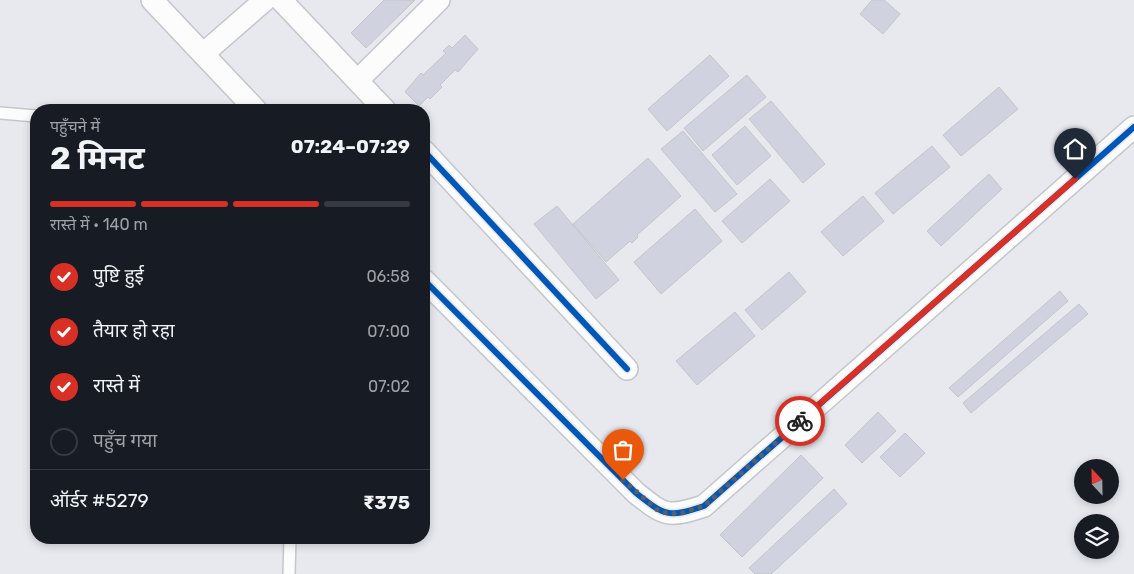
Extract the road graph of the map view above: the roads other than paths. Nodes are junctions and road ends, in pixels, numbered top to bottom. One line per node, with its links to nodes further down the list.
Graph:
1 (152, 0): 5 (street)
2 (265, 0): 5 (street)
3 (281, 0): 6 (street)
4 (439, 0): 6 (street)
5 (203, 54): 7 (street)
6 (358, 80): 8 (street)
7 (250, 104)
8 (380, 104)
9 (0, 113): 10 (lane)
10 (30, 116)
11 (1134, 127): 13 (street)
12 (430, 157): 14 (street)
13 (430, 286)
14 (627, 369)
15 (290, 544): 16 (lane)
16 (289, 574)

